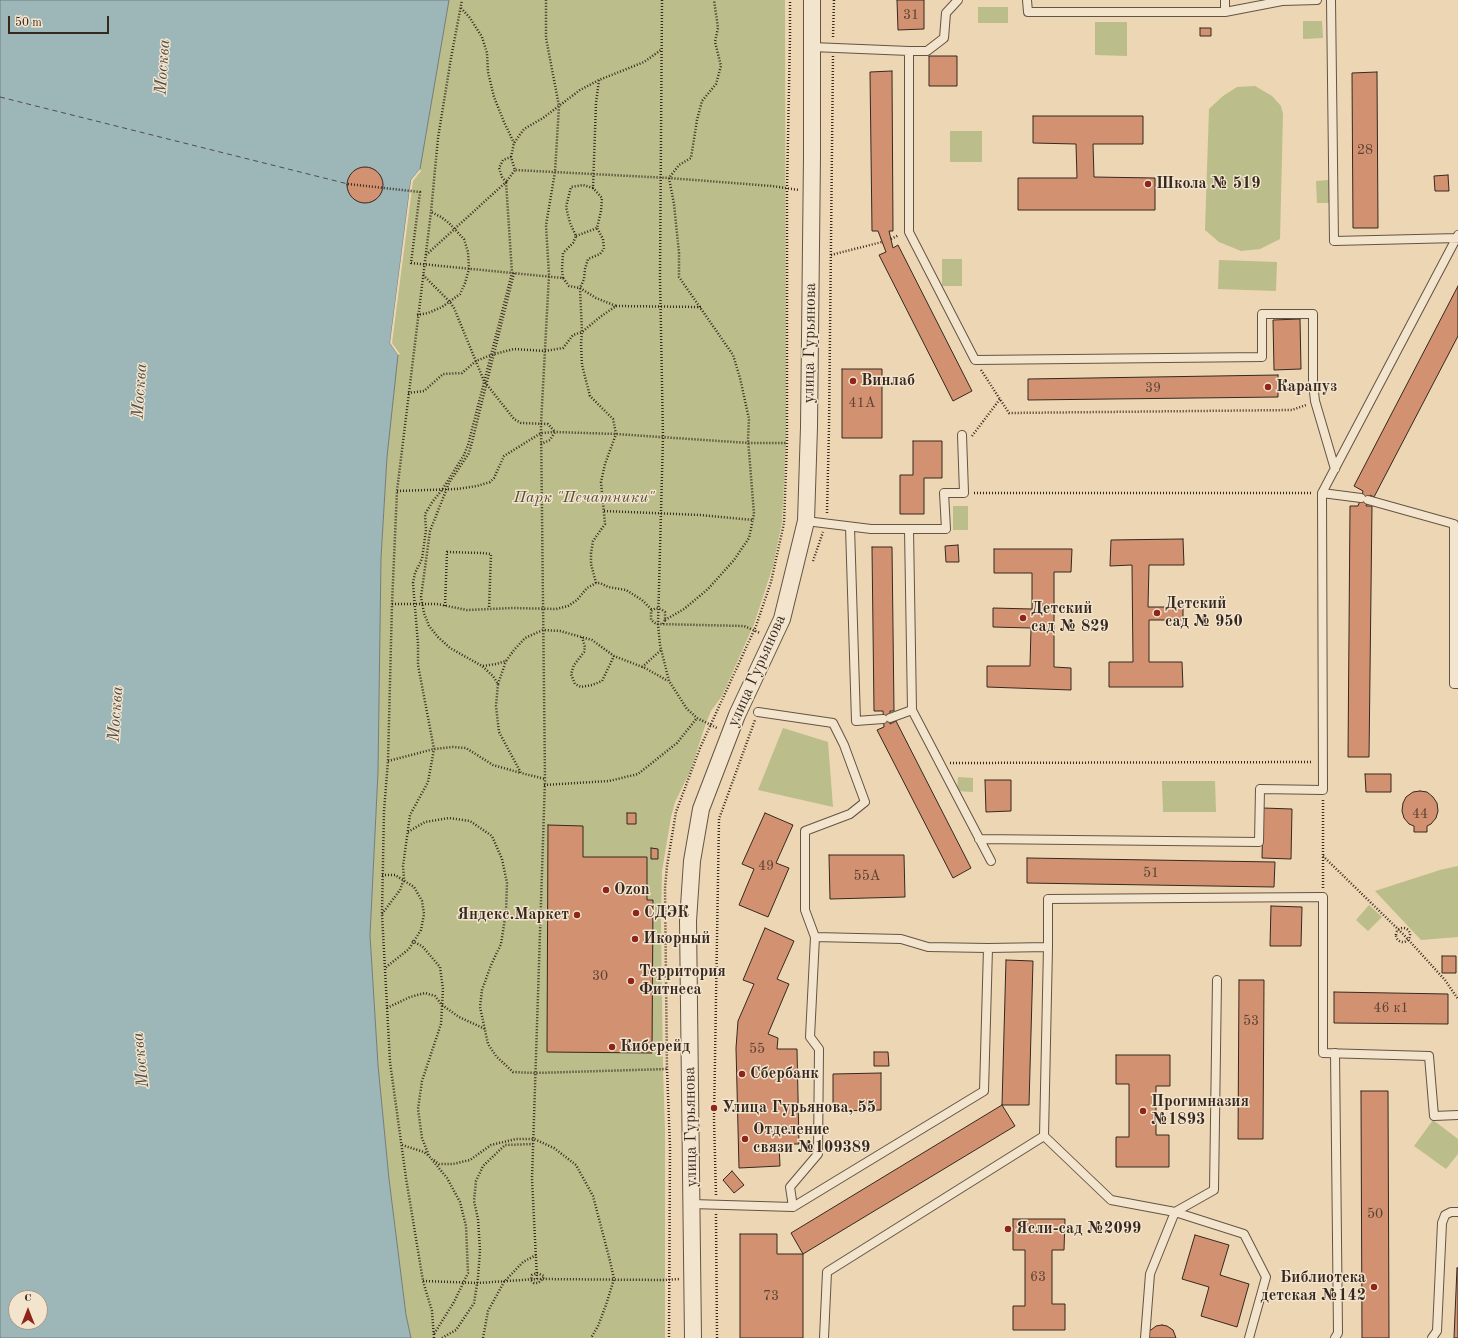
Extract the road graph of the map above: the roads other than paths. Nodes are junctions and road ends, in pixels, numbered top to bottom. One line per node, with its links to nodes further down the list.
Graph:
1 (812, 0): 8 (street, улица Гурьянова)
2 (958, 0): 9 (lane)
3 (1027, 0): 7 (lane)
4 (1225, 0): 7 (lane)
5 (1317, 0): 7 (lane)
6 (1332, 0): 10 (lane)
7 (1225, 12)
8 (812, 46): 9 (lane); 14 (street, улица Гурьянова)
9 (909, 51): 12 (lane)
10 (1458, 237): 12 (lane)
11 (962, 436): 16 (lane)
12 (1335, 469): 13 (lane)
13 (1322, 493): 17 (lane); 20 (lane)
14 (806, 521): 15 (lane); 29 (street, улица Гурьянова)
15 (850, 527): 16 (lane); 18 (lane)
16 (909, 529): 18 (lane)
17 (1458, 684)
18 (912, 710): 20 (lane)
19 (758, 712): 22 (lane)
20 (979, 839): 21 (lane)
21 (991, 861)
22 (815, 937): 24 (lane); 30 (lane)
23 (1048, 947): 24 (lane); 26 (lane); 28 (lane)
24 (988, 948): 30 (lane)
25 (1217, 980): 31 (lane)
26 (1335, 1054): 27 (lane); 37 (lane)
27 (1458, 1115)
28 (1044, 1136): 31 (lane); 34 (lane)
29 (692, 1204): 30 (lane); 33 (street, улица Гурьянова)
30 (793, 1207)
31 (1175, 1212): 35 (lane); 36 (lane)
32 (1458, 1212): 38 (lane)
33 (693, 1338)
34 (824, 1338)
35 (1145, 1338)
36 (1249, 1338)
37 (1335, 1338)
38 (1432, 1338)

